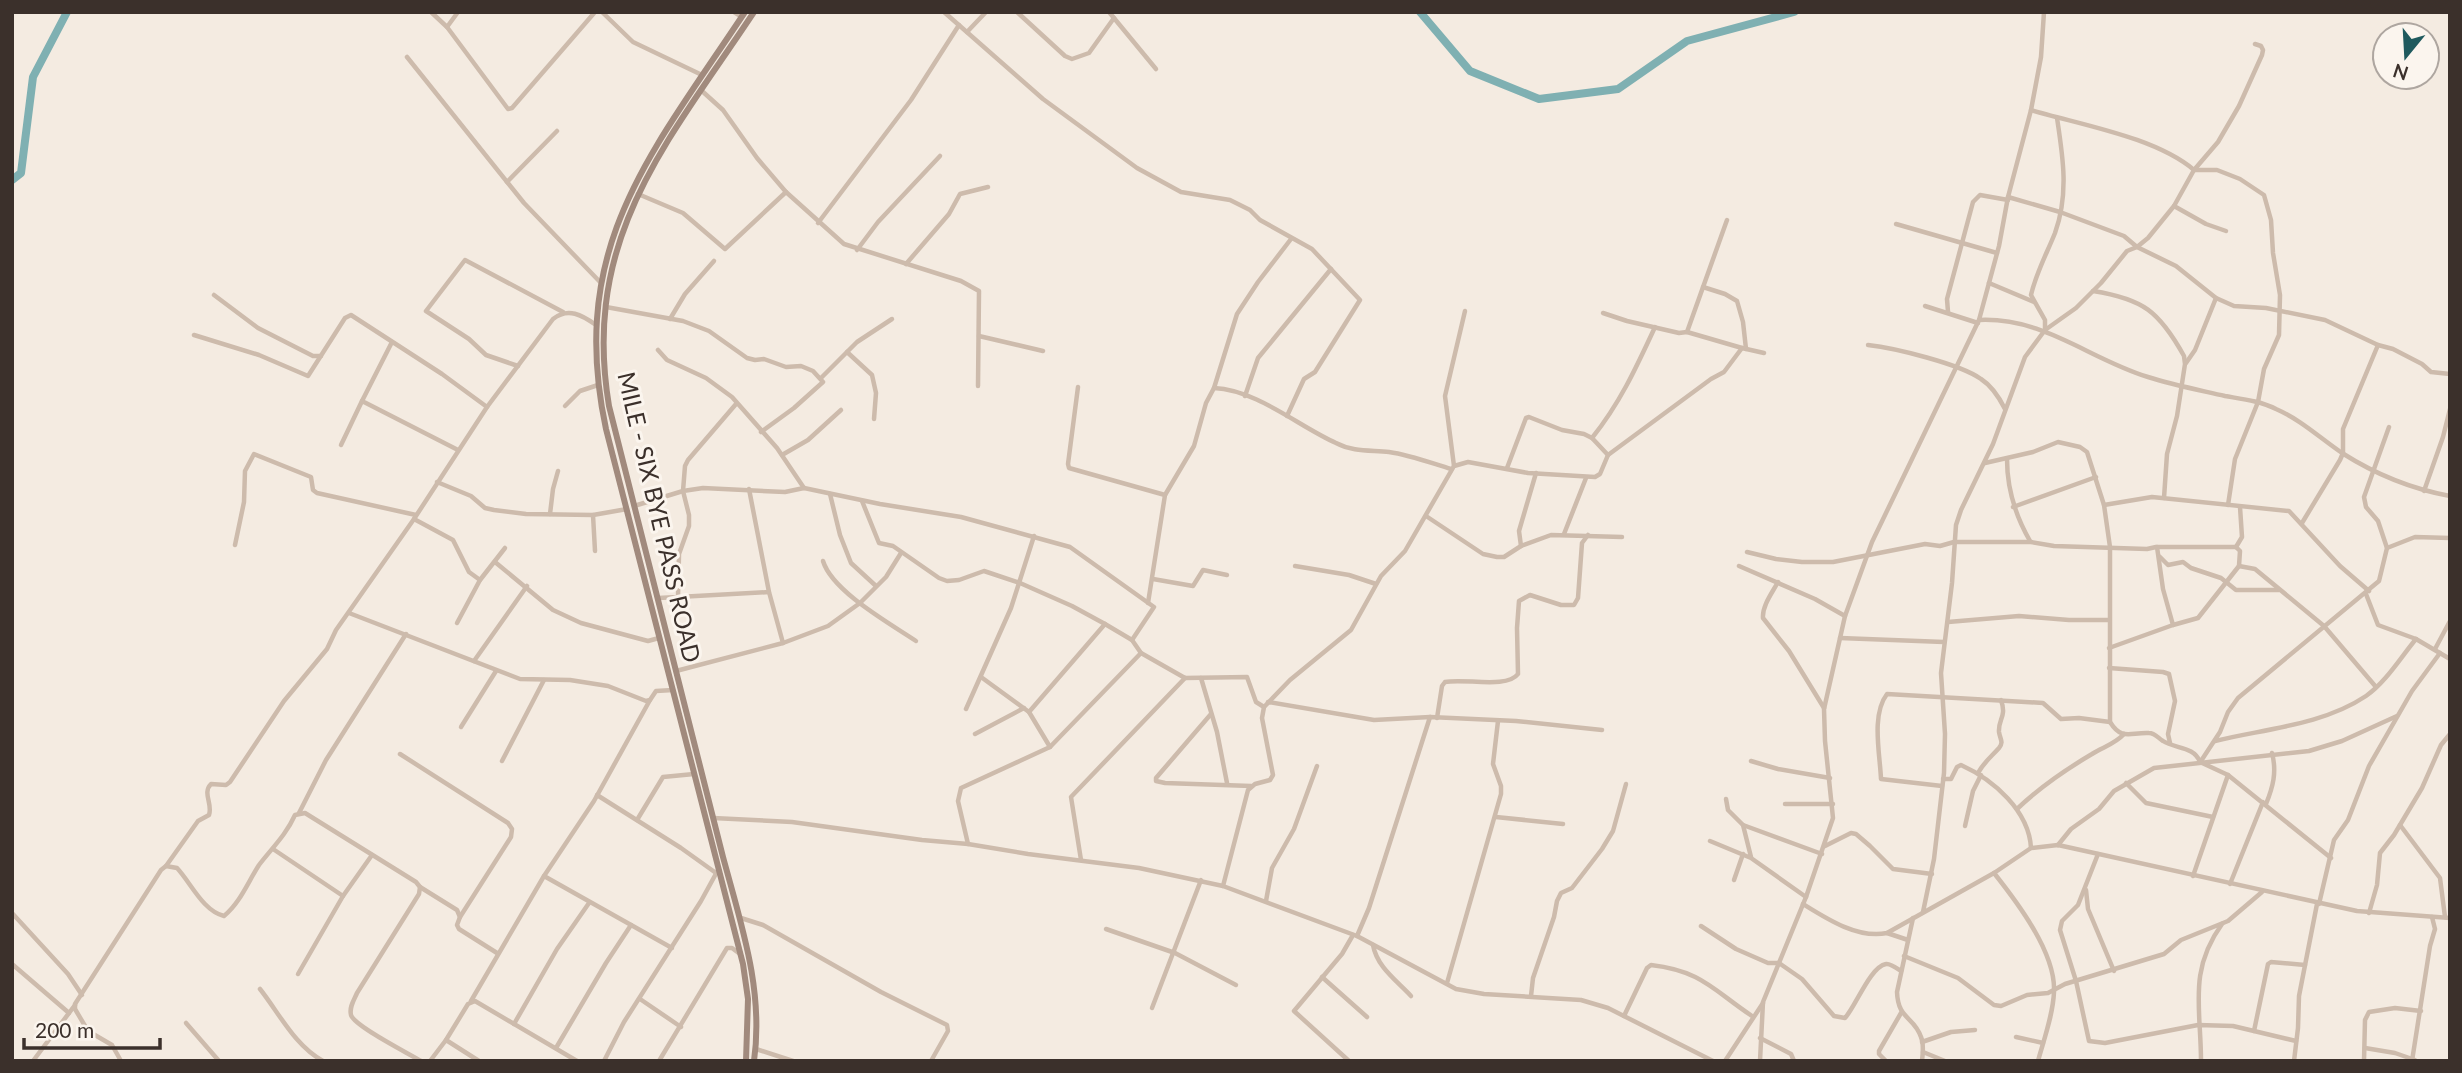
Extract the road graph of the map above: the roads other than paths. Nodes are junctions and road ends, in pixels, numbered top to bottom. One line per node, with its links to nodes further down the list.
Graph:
1 (431, 12): 15 (street)
2 (458, 12): 15 (street)
3 (595, 12): 15 (street)
4 (602, 12): 20 (street)
5 (734, 12): 12 (street)
6 (754, 12): 21 (street, MILE - SIX BYE PASS ROAD)
7 (944, 12): 14 (street)
8 (986, 12): 16 (street)
9 (1017, 12): 13 (street)
10 (1109, 12): 13 (street)
11 (2044, 12): 22 (street)
12 (744, 15): 20 (street)
13 (1114, 18): 19 (street)
14 (959, 25): 16 (street); 35 (street)
15 (447, 27)
16 (967, 32): 38 (street)
17 (2255, 44): 26 (street)
18 (407, 57): 27 (street)
19 (1156, 69)
20 (703, 75): 46 (street)
21 (702, 90): 29 (street); 30 (street, MILE - SIX BYE PASS ROAD)
22 (2031, 110): 23 (street); 31 (street)
23 (2057, 118): 26 (street); 33 (street)
24 (558, 131): 27 (street)
25 (940, 156): 41 (street)
26 (2194, 170): 32 (street); 58 (street)
27 (507, 182): 46 (street)
28 (989, 187): 44 (street)
29 (786, 192): 30 (street); 35 (street)
30 (638, 194): 53 (street, MILE - SIX BYE PASS ROAD)
31 (2008, 198): 33 (street); 39 (street); 42 (street)
32 (2174, 206): 37 (street); 40 (street)
33 (2060, 212): 40 (street); 52 (street)
34 (1727, 220): 48 (street)
35 (818, 223): 41 (street)
36 (1896, 224): 39 (street)
37 (2227, 231)
38 (1291, 239): 45 (street); 87 (street)
39 (1962, 243): 42 (street); 57 (street)
40 (2137, 247): 49 (street); 51 (street)
41 (857, 250): 44 (street)
42 (1997, 253): 47 (street)
43 (713, 261): 60 (street)
44 (906, 264): 68 (street)
45 (1331, 269): 88 (street); 97 (street)
46 (601, 283): 63 (street)
47 (1989, 283): 52 (street); 62 (street)
48 (1703, 287): 66 (street); 72 (street)
49 (2093, 291): 65 (street); 78 (street)
50 (214, 295): 77 (street)
51 (2216, 298): 58 (street); 78 (street)
52 (2035, 303): 65 (street)
53 (605, 306): 60 (street); 128 (street, MILE - SIX BYE PASS ROAD)
54 (1926, 306): 57 (street)
55 (1465, 311): 109 (street)
56 (563, 312): 63 (street); 79 (street); 79 (street)
57 (1948, 312): 62 (street)
58 (2281, 312): 71 (street); 90 (street)
59 (1603, 313): 64 (street)
60 (670, 319): 82 (street)
61 (892, 319): 75 (street)
62 (1979, 321): 65 (street); 80 (street)
63 (596, 325): 83 (street)
64 (1655, 327): 66 (street); 101 (street)
65 (2045, 330): 86 (street); 96 (street)
66 (1687, 332): 72 (street)
67 (194, 335): 77 (street)
68 (979, 336): 74 (street); 84 (street)
69 (392, 342): 77 (street); 89 (street); 93 (street)
70 (1868, 345): 80 (street)
71 (2378, 345): 81 (street); 104 (street)
72 (1744, 348): 76 (street); 106 (street)
73 (658, 350): 91 (street)
74 (1043, 351)
75 (848, 352): 82 (street); 98 (street)
76 (1765, 353)
77 (321, 356)
78 (2185, 364): 86 (street)
79 (518, 366): 93 (street)
80 (1957, 368): 96 (street); 153 (street)
81 (2450, 374)
82 (821, 378): 100 (street)
83 (598, 385): 92 (street); 128 (street)
84 (978, 386)
85 (1078, 387): 122 (street)
86 (2182, 387): 90 (street); 124 (street)
87 (1213, 388): 88 (street); 122 (street)
88 (1245, 396): 97 (street)
89 (362, 401): 102 (street); 103 (street)
90 (2258, 402): 104 (street); 127 (street)
91 (736, 404): 100 (street); 119 (street)
92 (565, 406)
93 (487, 407): 103 (street)
94 (2450, 409): 120 (street)
95 (841, 410): 105 (street)
96 (2006, 410): 108 (street)
97 (1287, 416): 109 (street)
98 (874, 419)
99 (2389, 427): 112 (street)
100 (761, 432): 105 (street)
101 (1592, 438): 106 (street); 110 (street)
102 (341, 445)
103 (458, 450): 116 (street)
104 (2343, 453): 112 (street); 135 (street)
105 (782, 455): 117 (street)
106 (1608, 456): 115 (street)
107 (2007, 458): 108 (street); 114 (street); 129 (street)
108 (1984, 463): 141 (street)
109 (1452, 468): 110 (street); 133 (street)
110 (1507, 468): 113 (street)
111 (558, 471): 131 (street)
112 (2374, 471): 120 (street); 149 (street)
113 (1535, 473): 115 (street); 144 (street)
114 (2096, 477): 126 (street); 129 (street)
115 (1586, 478): 136 (street)
116 (437, 482): 131 (street); 134 (street)
117 (804, 488): 118 (street); 121 (street)
118 (749, 489): 119 (street); 170 (street)
119 (683, 491): 128 (street); 172 (street)
120 (2424, 491): 123 (street)
121 (830, 494): 125 (street); 168 (street)
122 (1166, 495): 161 (street)
123 (2450, 496)
124 (2164, 498): 126 (street); 127 (street)
125 (861, 500): 138 (street); 152 (street)
126 (2104, 505): 145 (street)
127 (2228, 505): 130 (street)
128 (631, 507): 132 (street); 173 (street, MILE - SIX BYE PASS ROAD); 186 (street)
129 (2013, 507): 142 (street)
130 (2240, 507): 135 (street); 147 (street)
131 (550, 514): 132 (street)
132 (593, 515): 150 (street)
133 (1426, 516): 144 (street); 166 (street)
134 (415, 517): 143 (street); 162 (street); 176 (street)
135 (2302, 523): 171 (street)
136 (1564, 534): 137 (street); 144 (street)
137 (1588, 535): 139 (street); 219 (street)
138 (1034, 536): 165 (street); 175 (street)
139 (1622, 537)
140 (2450, 538): 149 (street)
141 (1954, 542): 142 (street); 153 (street); 180 (street)
142 (2031, 542): 145 (street)
143 (235, 545)
144 (1521, 545)
145 (2110, 547): 146 (street); 178 (street)
146 (2157, 547): 147 (street); 154 (street)
147 (2236, 547): 159 (street)
148 (505, 548): 156 (street)
149 (2387, 548): 171 (street)
150 (595, 551)
151 (1747, 552): 153 (street)
152 (901, 553): 165 (street); 168 (street)
153 (1867, 556): 177 (street)
154 (2160, 557): 164 (street); 183 (street)
155 (822, 561): 174 (street)
156 (495, 562): 162 (street); 167 (street)
157 (1295, 566): 166 (street)
158 (1739, 566): 163 (street)
159 (2239, 566): 164 (street); 169 (street)
160 (1227, 575): 161 (street)
161 (1153, 579): 175 (street)
162 (480, 580): 181 (street)
163 (1778, 582): 177 (street); 214 (street)
164 (2226, 582): 169 (street); 183 (street)
165 (1020, 583): 182 (street); 201 (street)
166 (1376, 584): 210 (street)
167 (527, 586): 186 (street); 197 (street)
168 (876, 586): 174 (street)
169 (2279, 590): 184 (street)
170 (769, 592): 172 (street); 192 (street)
171 (2367, 592): 184 (street); 188 (street)
172 (678, 597): 173 (street)
173 (658, 598): 200 (street, MILE - SIX BYE PASS ROAD)
174 (860, 603): 190 (street); 192 (street)
175 (1149, 603): 189 (street)
176 (349, 613): 185 (street); 274 (street)
177 (1845, 616): 187 (street)
178 (2109, 620): 180 (street); 193 (street)
179 (2450, 621): 194 (street)
180 (1948, 622): 191 (street)
181 (457, 623)
182 (1105, 624): 189 (street); 215 (street)
183 (2173, 625): 193 (street)
184 (2325, 626): 205 (street); 227 (street)
185 (406, 634): 197 (street); 252 (street)
186 (660, 638): 206 (street)
187 (1840, 638): 191 (street); 214 (street)
188 (2416, 639): 194 (street); 205 (street)
189 (1132, 640): 195 (street)
190 (916, 641)
191 (1944, 642): 207 (street)
192 (783, 643): 200 (street)
193 (2109, 648): 198 (street)
194 (2437, 651): 196 (street); 217 (street)
195 (1141, 653): 202 (street); 229 (street)
196 (2450, 659)
197 (474, 661): 199 (street)
198 (2109, 668): 221 (street); 228 (street)
199 (496, 671): 204 (street); 222 (street)
200 (676, 671): 211 (street, MILE - SIX BYE PASS ROAD)
201 (981, 677): 212 (street); 213 (street)
202 (1185, 678): 203 (street); 273 (street)
203 (1201, 678): 210 (street); 216 (street)
204 (544, 680): 208 (street); 232 (street)
205 (2376, 687): 227 (street)
206 (674, 690): 208 (street); 211 (street)
207 (1943, 698): 209 (street); 240 (street); 245 (street)
208 (650, 700): 246 (street)
209 (2001, 700): 221 (street); 237 (street)
210 (1266, 705): 218 (street); 244 (street)
211 (682, 708): 236 (street); 255 (street, MILE - SIX BYE PASS ROAD)
212 (1024, 708): 215 (street); 224 (street)
213 (966, 709)
214 (1825, 709): 239 (street)
215 (1029, 712): 229 (street)
216 (1211, 715): 241 (street); 241 (street)
217 (2397, 716): 230 (street); 272 (street)
218 (1430, 717): 219 (street); 306 (street)
219 (1437, 718): 220 (street)
220 (1497, 720): 223 (street); 253 (street)
221 (2109, 722): 225 (street)
222 (461, 727)
223 (1602, 730)
224 (975, 734)
225 (2124, 734): 228 (street); 251 (street)
226 (2450, 734): 259 (street)
227 (2214, 741): 234 (street)
228 (2170, 744): 234 (street)
229 (1050, 747): 262 (street)
230 (2272, 753): 234 (street); 248 (street)
231 (400, 754): 296 (street)
232 (502, 761)
233 (1751, 761): 239 (street)
234 (2200, 762): 238 (street); 242 (street)
235 (1317, 766): 289 (street)
236 (695, 774): 256 (street); 275 (street)
237 (1980, 774): 240 (street); 251 (street); 260 (street)
238 (2228, 775): 248 (street); 254 (street)
239 (1830, 778): 250 (street)
240 (1943, 779): 245 (street)
241 (1227, 783): 244 (street)
242 (2126, 783): 254 (street); 263 (street)
243 (1626, 784): 328 (street)
244 (1251, 786): 283 (street)
245 (1942, 786): 277 (street)
246 (597, 795): 256 (street); 278 (street)
247 (1726, 799): 258 (street)
248 (2264, 803): 272 (street); 282 (street)
249 (1785, 804): 250 (street)
250 (1833, 804): 264 (street)
251 (2017, 808): 265 (street)
252 (299, 813): 266 (street); 270 (street)
253 (1496, 817): 257 (street); 322 (street)
254 (2213, 817): 279 (street)
255 (713, 818): 262 (street); 298 (street, MILE - SIX BYE PASS ROAD)
256 (637, 820): 275 (street)
257 (1563, 824)
258 (1743, 825): 268 (street); 271 (street)
259 (2400, 825): 295 (street); 300 (street)
260 (1965, 827)
261 (1710, 841): 267 (street)
262 (968, 844): 273 (street)
263 (2058, 845): 265 (street); 269 (street)
264 (1824, 846): 268 (street); 277 (street)
265 (2031, 848): 276 (street)
266 (273, 849): 274 (street); 287 (street)
267 (1744, 854): 271 (street); 281 (street)
268 (1822, 854): 288 (street)
269 (2098, 854): 279 (street); 285 (street)
270 (372, 856): 284 (street); 287 (street)
271 (1751, 858): 288 (street)
272 (2331, 858): 291 (street)
273 (1081, 860): 280 (street)
274 (166, 866): 326 (street)
275 (718, 871): 309 (street); 312 (street)
276 (1994, 873): 293 (street); 325 (street)
277 (1932, 874): 293 (street)
278 (544, 876): 290 (street); 310 (street)
279 (2193, 876): 282 (street)
280 (1200, 880): 283 (street); 311 (street)
281 (1734, 880)
282 (2230, 884): 286 (street)
283 (1223, 886): 289 (street)
284 (420, 887): 296 (street); 361 (street)
285 (2086, 888): 318 (street); 321 (street)
286 (2263, 891): 291 (street); 301 (street)
287 (343, 896): 319 (street)
288 (1806, 897): 292 (street)
289 (1266, 901): 306 (street)
290 (589, 902): 302 (street); 341 (street)
291 (2318, 904): 295 (street); 316 (street)
292 (1803, 905): 305 (street); 314 (street)
293 (1923, 912): 299 (street)
294 (12, 913): 326 (street)
295 (2369, 913): 297 (street)
296 (460, 917): 310 (street)
297 (2432, 917): 300 (street); 334 (street)
298 (741, 918): 354 (street, MILE - SIX BYE PASS ROAD); 370 (street)
299 (1914, 918): 305 (street); 307 (street)
300 (2447, 918)
301 (2222, 923): 318 (street); 342 (street)
302 (631, 925): 309 (street); 352 (street)
303 (1701, 926): 314 (street)
304 (1105, 929): 311 (street)
305 (1887, 933): 307 (street)
306 (1355, 936): 308 (street); 320 (street)
307 (1908, 940): 313 (street)
308 (1373, 945): 322 (street); 327 (street)
309 (672, 948): 329 (street)
310 (497, 953): 330 (street)
311 (1175, 953): 323 (street); 333 (street)
312 (741, 954): 343 (street); 367 (street)
313 (1904, 956): 317 (street); 325 (street)
314 (1779, 963): 317 (street); 331 (street)
315 (12, 964): 335 (street)
316 (2305, 965): 345 (street); 349 (street)
317 (1901, 971): 336 (street)
318 (2114, 971): 321 (street)
319 (298, 974)
320 (1322, 976): 339 (street); 371 (street)
321 (2076, 981): 325 (street); 342 (street)
322 (1447, 984): 328 (street)
323 (1236, 985)
324 (260, 989): 360 (street)
325 (2054, 991): 351 (street)
326 (82, 995): 332 (street)
327 (1411, 996)
328 (1531, 996): 337 (street)
329 (640, 999): 343 (street); 365 (street)
330 (471, 1001): 341 (street); 348 (street)
331 (1763, 1002): 338 (street); 347 (street)
332 (75, 1004): 335 (street); 358 (street)
333 (1152, 1008)
334 (2421, 1011): 353 (street); 356 (street)
335 (69, 1013): 357 (street)
336 (1901, 1013): 350 (street); 376 (street)
337 (1624, 1016): 338 (street); 372 (street)
338 (1752, 1016): 373 (street)
339 (1367, 1017)
340 (186, 1023): 359 (street)
341 (514, 1024): 352 (street)
342 (2199, 1025): 345 (street); 380 (street)
343 (681, 1027): 366 (street)
344 (1975, 1030): 350 (street)
345 (2255, 1031): 349 (street)
346 (2016, 1037): 351 (street)
347 (1760, 1038): 374 (street); 375 (street)
348 (446, 1040): 362 (street); 363 (street)
349 (2297, 1041): 381 (street)
350 (1922, 1042): 355 (street)
351 (2043, 1043): 379 (street)
352 (556, 1048): 364 (street)
353 (2365, 1048): 356 (street); 382 (street)
354 (756, 1049): 368 (street, MILE - SIX BYE PASS ROAD); 369 (street)
355 (1923, 1052): 377 (street); 378 (street)
356 (2414, 1060)
357 (33, 1061)
358 (121, 1061)
359 (219, 1061)
360 (323, 1061)
361 (421, 1061)
362 (430, 1061)
363 (479, 1061)
364 (577, 1061)
365 (604, 1061)
366 (659, 1061)
367 (746, 1061)
368 (754, 1061)
369 (793, 1061)
370 (931, 1061)
371 (1349, 1061)
372 (1713, 1061)
373 (1725, 1061)
374 (1760, 1061)
375 (1794, 1061)
376 (1886, 1061)
377 (1922, 1061)
378 (1945, 1061)
379 (2038, 1061)
380 (2202, 1061)
381 (2294, 1061)
382 (2364, 1061)

